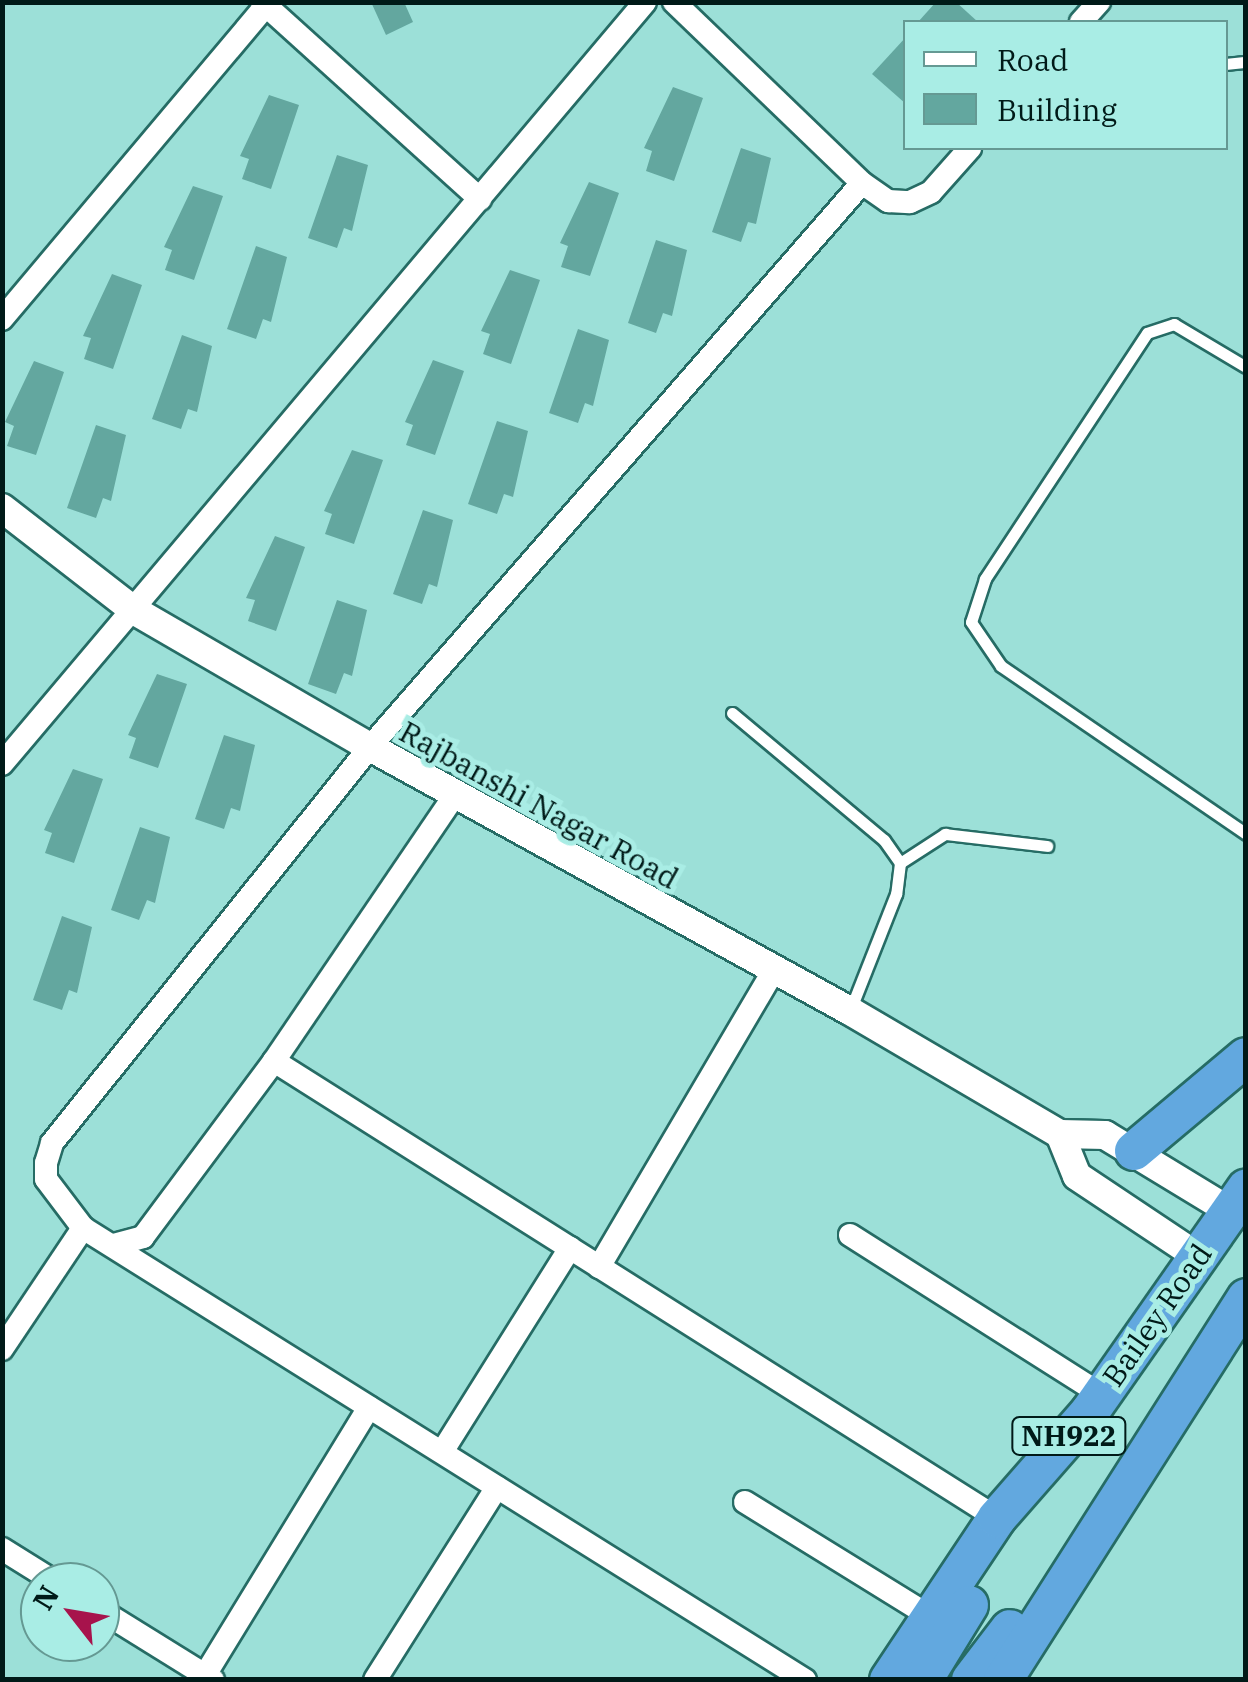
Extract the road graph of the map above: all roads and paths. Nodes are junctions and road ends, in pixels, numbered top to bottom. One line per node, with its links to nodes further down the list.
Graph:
1 (646, 2): 6 (street)
2 (674, 2): 5 (street)
3 (264, 4): 6 (street); 7 (street)
4 (968, 150): 5 (street)
5 (862, 183): 12 (street)
6 (480, 199): 10 (street)
7 (2, 319)
8 (1246, 367): 15 (lane)
9 (2, 508): 10 (street, Rajbanshi Nagar Road)
10 (135, 611): 12 (street, Rajbanshi Nagar Road); 13 (street)
11 (732, 712): 17 (lane)
12 (370, 747): 14 (street, Rajbanshi Nagar Road); 25 (street)
13 (2, 764)
14 (456, 795): 18 (street, Rajbanshi Nagar Road); 21 (street)
15 (1246, 834)
16 (1046, 846): 17 (lane)
17 (900, 863): 19 (lane)
18 (772, 972): 19 (street, Rajbanshi Nagar Road); 30 (street)
19 (850, 1011): 22 (street, Rajbanshi Nagar Road)
20 (1246, 1057): 23 (highway)
21 (274, 1061): 27 (street); 28 (street)
22 (1060, 1134): 23 (street, Rajbanshi Nagar Road); 29 (street)
23 (1134, 1151): 24 (street, Rajbanshi Nagar Road)
24 (1238, 1200): 29 (highway, Bailey Road / NH922)
25 (83, 1228): 27 (street); 32 (street)
26 (850, 1236): 33 (street)
27 (114, 1246): 34 (street)
28 (570, 1248): 30 (street); 35 (street)
29 (1196, 1256): 33 (highway, Bailey Road / NH922)
30 (599, 1267): 39 (street)
31 (1246, 1298): 37 (highway, NH922)
32 (2, 1350)
33 (1095, 1404): 39 (highway, Bailey Road / NH922); 46 (highway)
34 (369, 1407): 35 (street); 42 (street)
35 (442, 1452): 36 (street)
36 (498, 1487): 43 (street); 44 (street)
37 (1120, 1490): 47 (highway); 48 (highway, NH922)
38 (745, 1502): 40 (street)
39 (997, 1518): 40 (highway, Bailey Road / NH922)
40 (932, 1617): 45 (highway, Bailey Road / NH922)
41 (120, 1622): 42 (street)
42 (209, 1677)
43 (376, 1680)
44 (805, 1680)
45 (889, 1680)
46 (923, 1680)
47 (971, 1680)
48 (1004, 1680)

